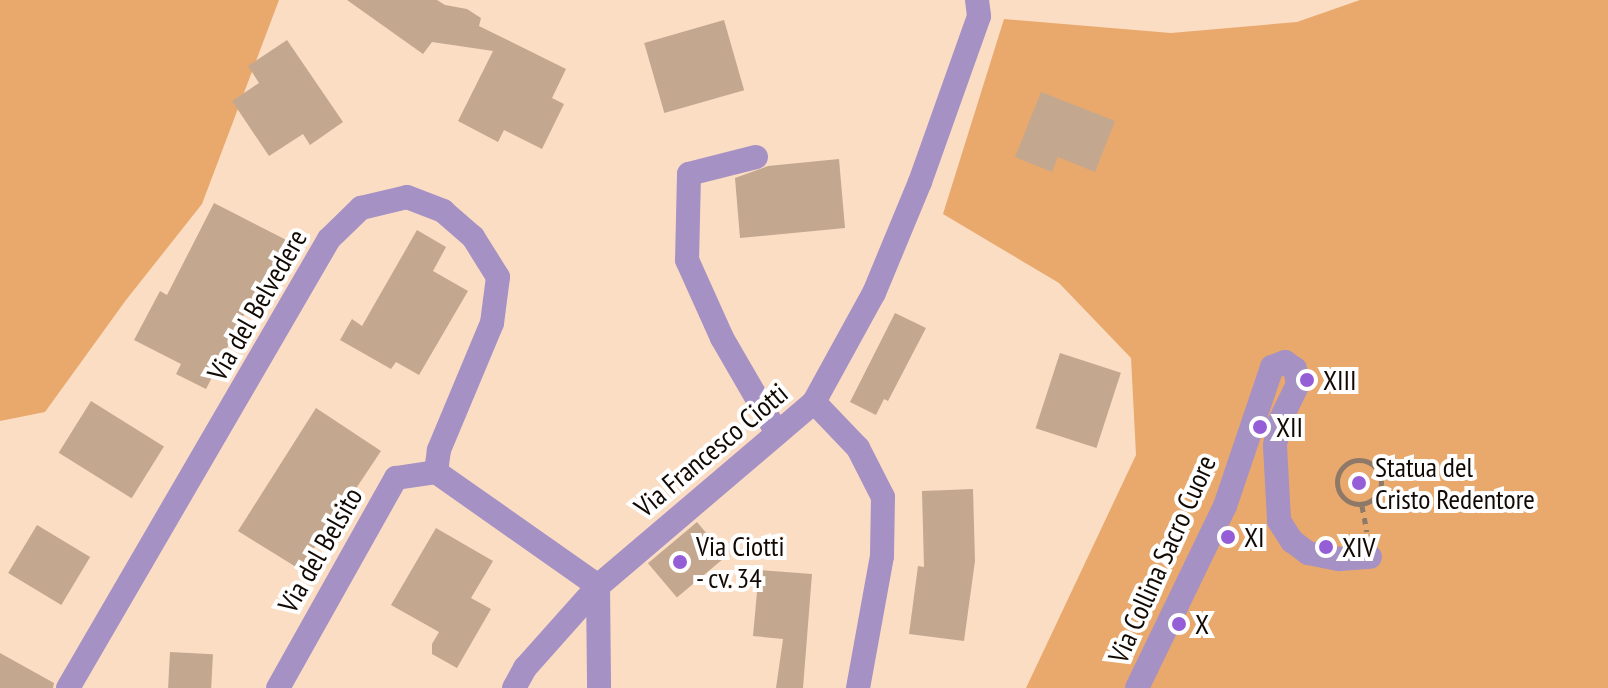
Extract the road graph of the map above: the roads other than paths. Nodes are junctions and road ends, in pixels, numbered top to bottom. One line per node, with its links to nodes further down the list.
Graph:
1 (977, 0): 3 (street, Via Francesco Ciotti)
2 (756, 157): 4 (street)
3 (814, 402): 4 (street, Via Francesco Ciotti); 12 (street)
4 (777, 433): 7 (street, Via Francesco Ciotti)
5 (436, 472): 7 (street); 8 (street, Via del Belvedere); 9 (street, Via del Belsito)
6 (1370, 557): 13 (street, Via Collina Sacro Cuore)
7 (598, 586): 10 (street, Via Francesco Ciotti); 11 (street)
8 (68, 688)
9 (278, 688)
10 (514, 688)
11 (599, 688)
12 (858, 688)
13 (1137, 688)

